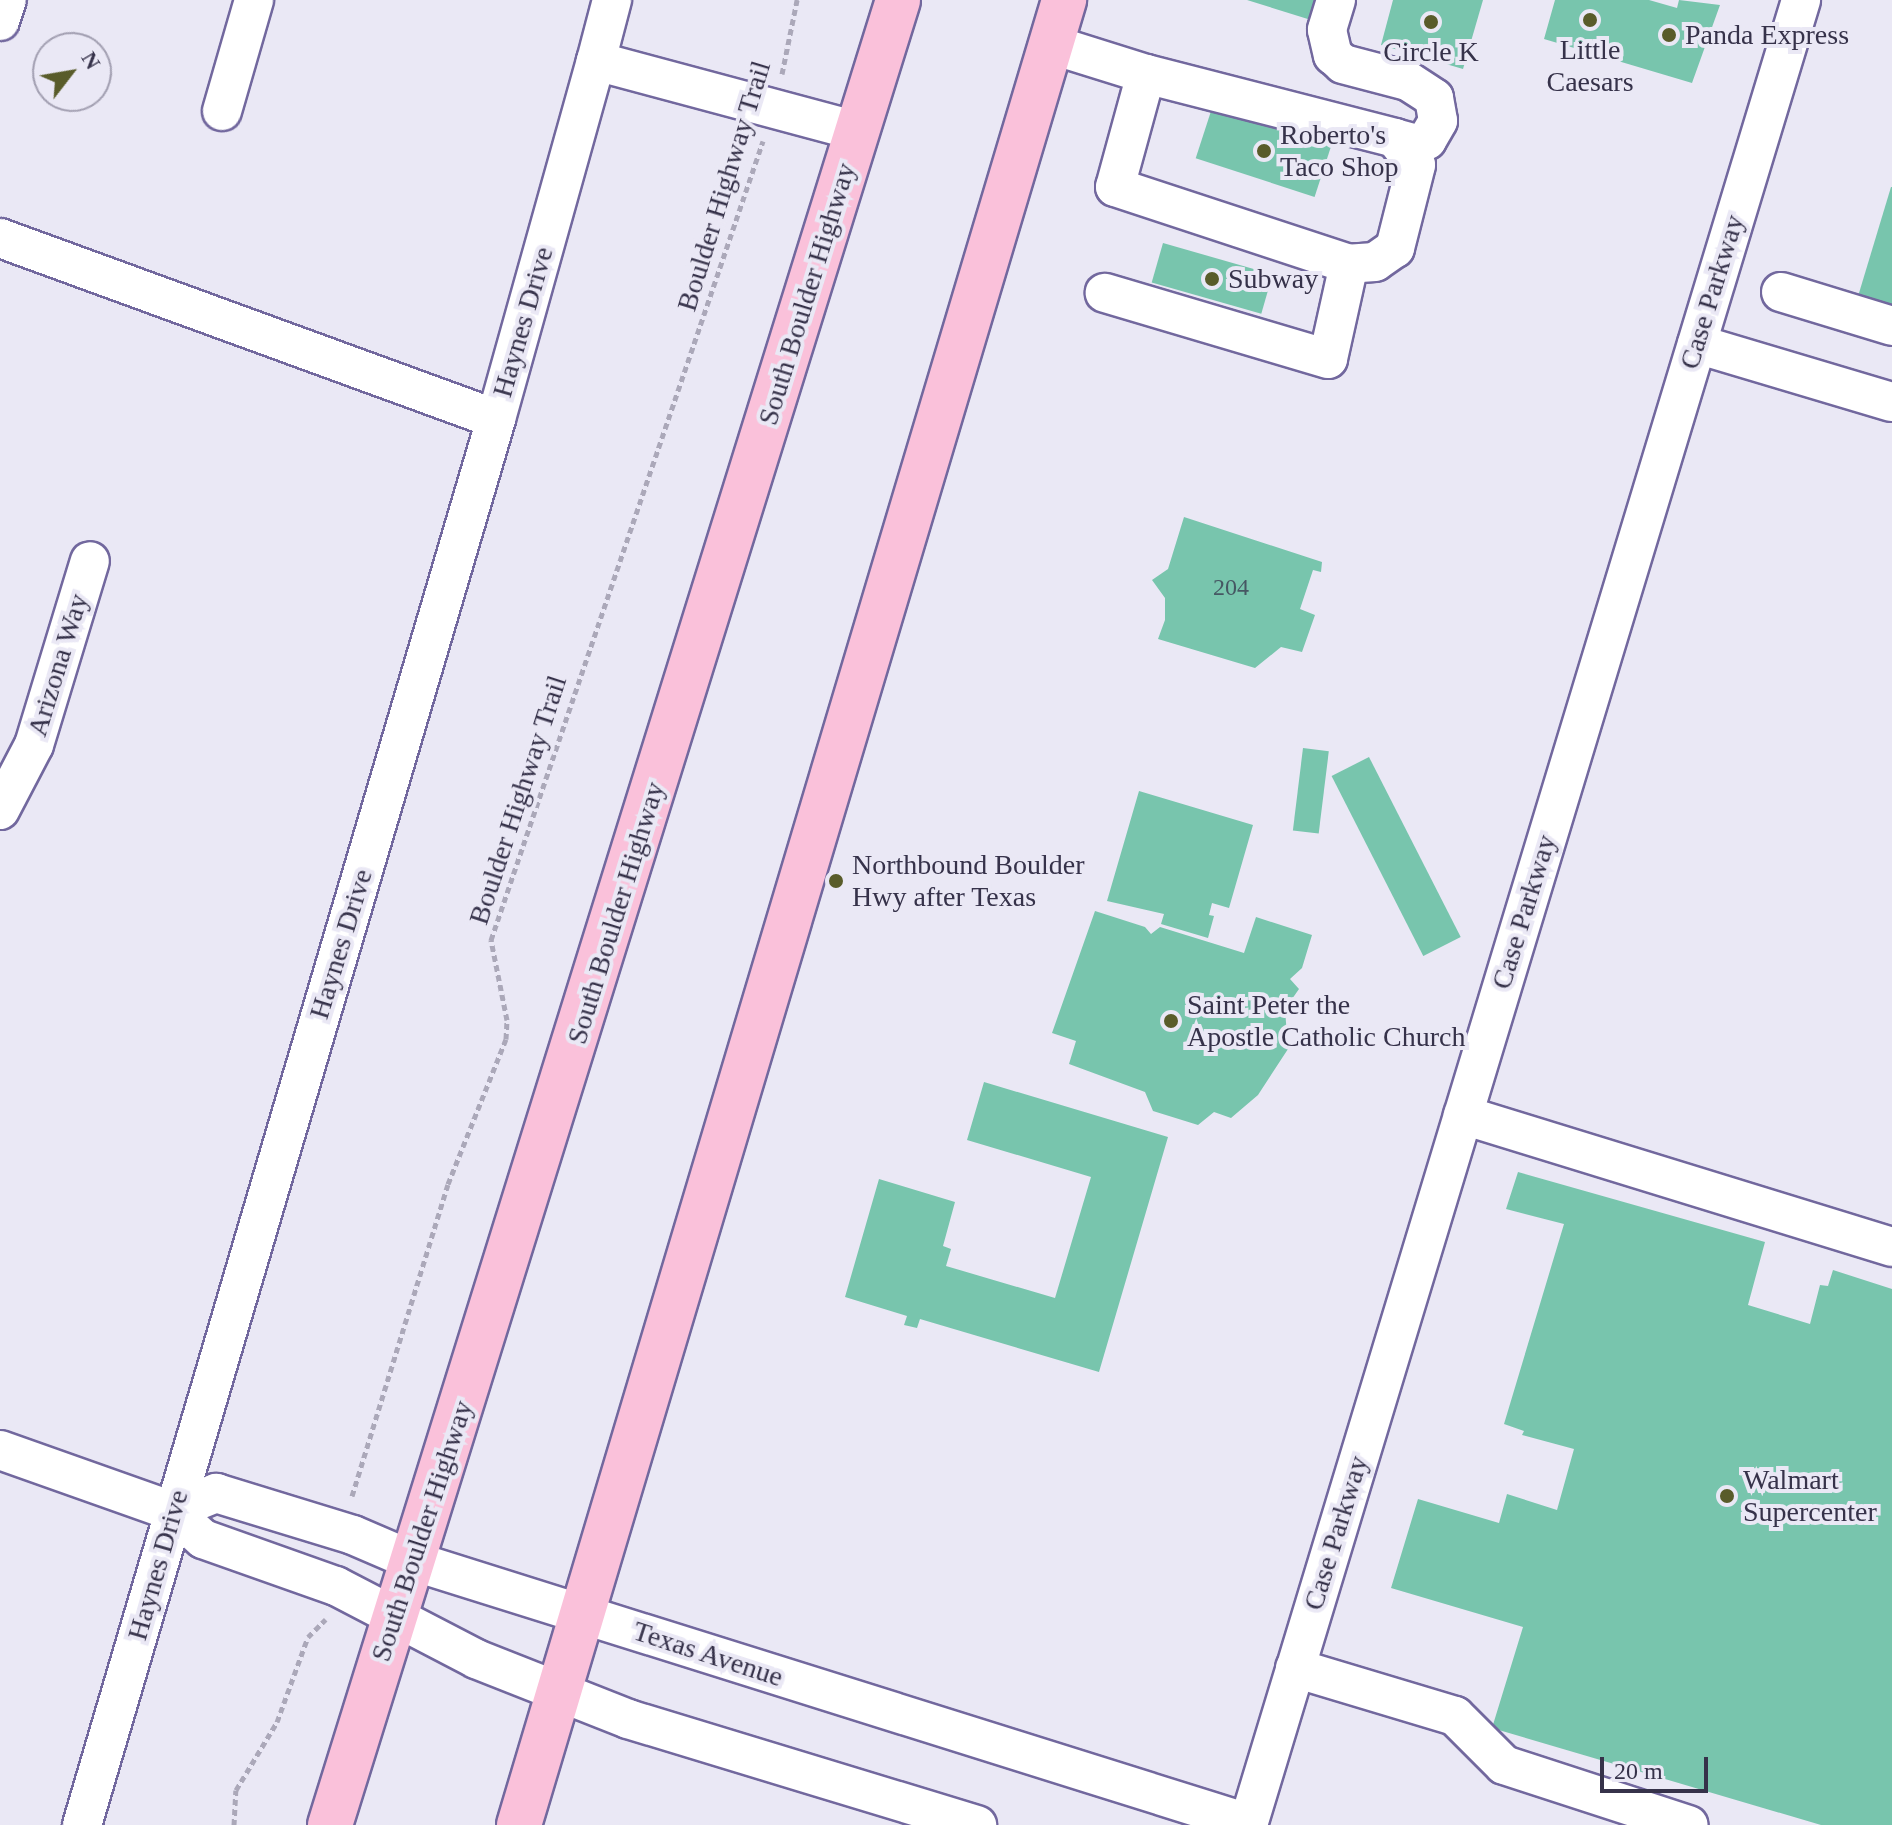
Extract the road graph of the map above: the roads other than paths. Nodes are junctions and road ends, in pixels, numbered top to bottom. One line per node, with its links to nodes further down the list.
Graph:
1 (7, 0): 8 (street)
2 (254, 0): 12 (street)
3 (612, 0): 10 (street, Haynes Drive)
4 (898, 0): 13 (main road, South Boulder Highway)
5 (1064, 0): 9 (main road)
6 (1336, 0): 14 (street)
7 (1801, 0): 20 (street, Case Parkway)
8 (0, 21)
9 (1050, 44): 11 (street); 30 (main road)
10 (596, 61): 13 (street); 22 (street, Haynes Drive)
11 (1146, 74): 14 (street); 16 (street)
12 (222, 111)
13 (858, 131): 29 (main road, South Boulder Highway)
14 (1395, 138): 16 (street)
15 (0, 238): 22 (street)
16 (1349, 264): 18 (street)
17 (1781, 292): 19 (street)
18 (1105, 293)
19 (1892, 326)
20 (1697, 344): 21 (street); 25 (street, Case Parkway)
21 (1892, 402)
22 (496, 419): 28 (street, Haynes Drive)
23 (90, 561): 24 (street, Arizona Way)
24 (0, 810)
25 (1463, 1115): 26 (street); 32 (street, Case Parkway)
26 (1892, 1247)
27 (0, 1450): 28 (street)
28 (172, 1511): 29 (street, Texas Avenue); 31 (street); 36 (street, Haynes Drive)
29 (416, 1562): 30 (street, Texas Avenue); 31 (main road, South Boulder Highway)
30 (581, 1610): 33 (main road); 35 (street, Texas Avenue)
31 (394, 1618): 33 (street); 37 (main road, South Boulder Highway)
32 (1295, 1668): 35 (street, Case Parkway); 40 (street)
33 (560, 1689): 34 (street); 38 (main road)
34 (910, 1816): 39 (street)
35 (1248, 1824)
36 (82, 1825)
37 (330, 1825)
38 (519, 1825)
39 (977, 1825)
40 (1689, 1825)

